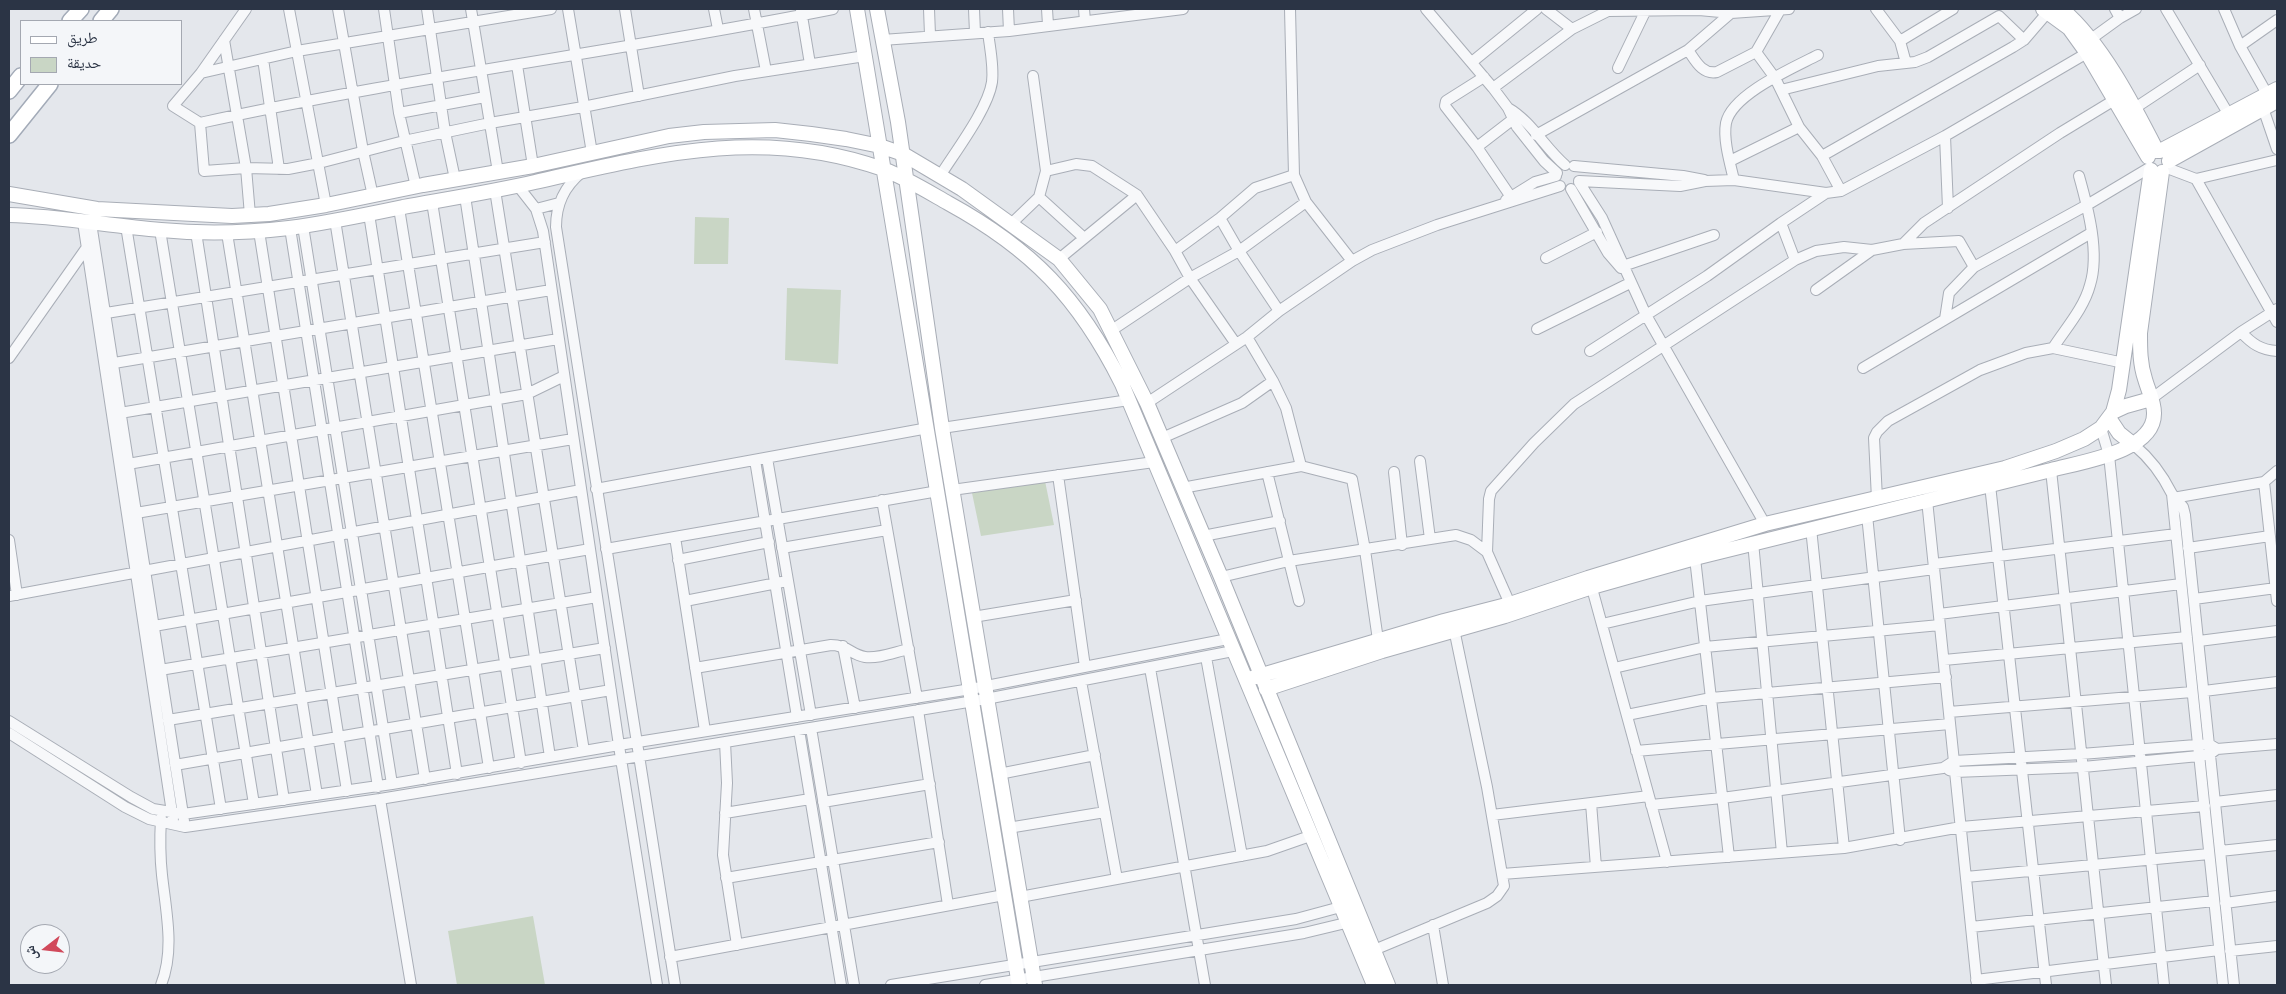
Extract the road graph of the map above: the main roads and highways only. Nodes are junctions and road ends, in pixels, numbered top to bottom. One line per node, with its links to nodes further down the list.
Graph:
1 (81, 9): 3 (main road)
2 (111, 9): 4 (main road)
3 (71, 20)
4 (102, 20)
5 (20, 77): 7 (main road)
6 (49, 85): 8 (main road)
7 (10, 89)
8 (9, 135)

